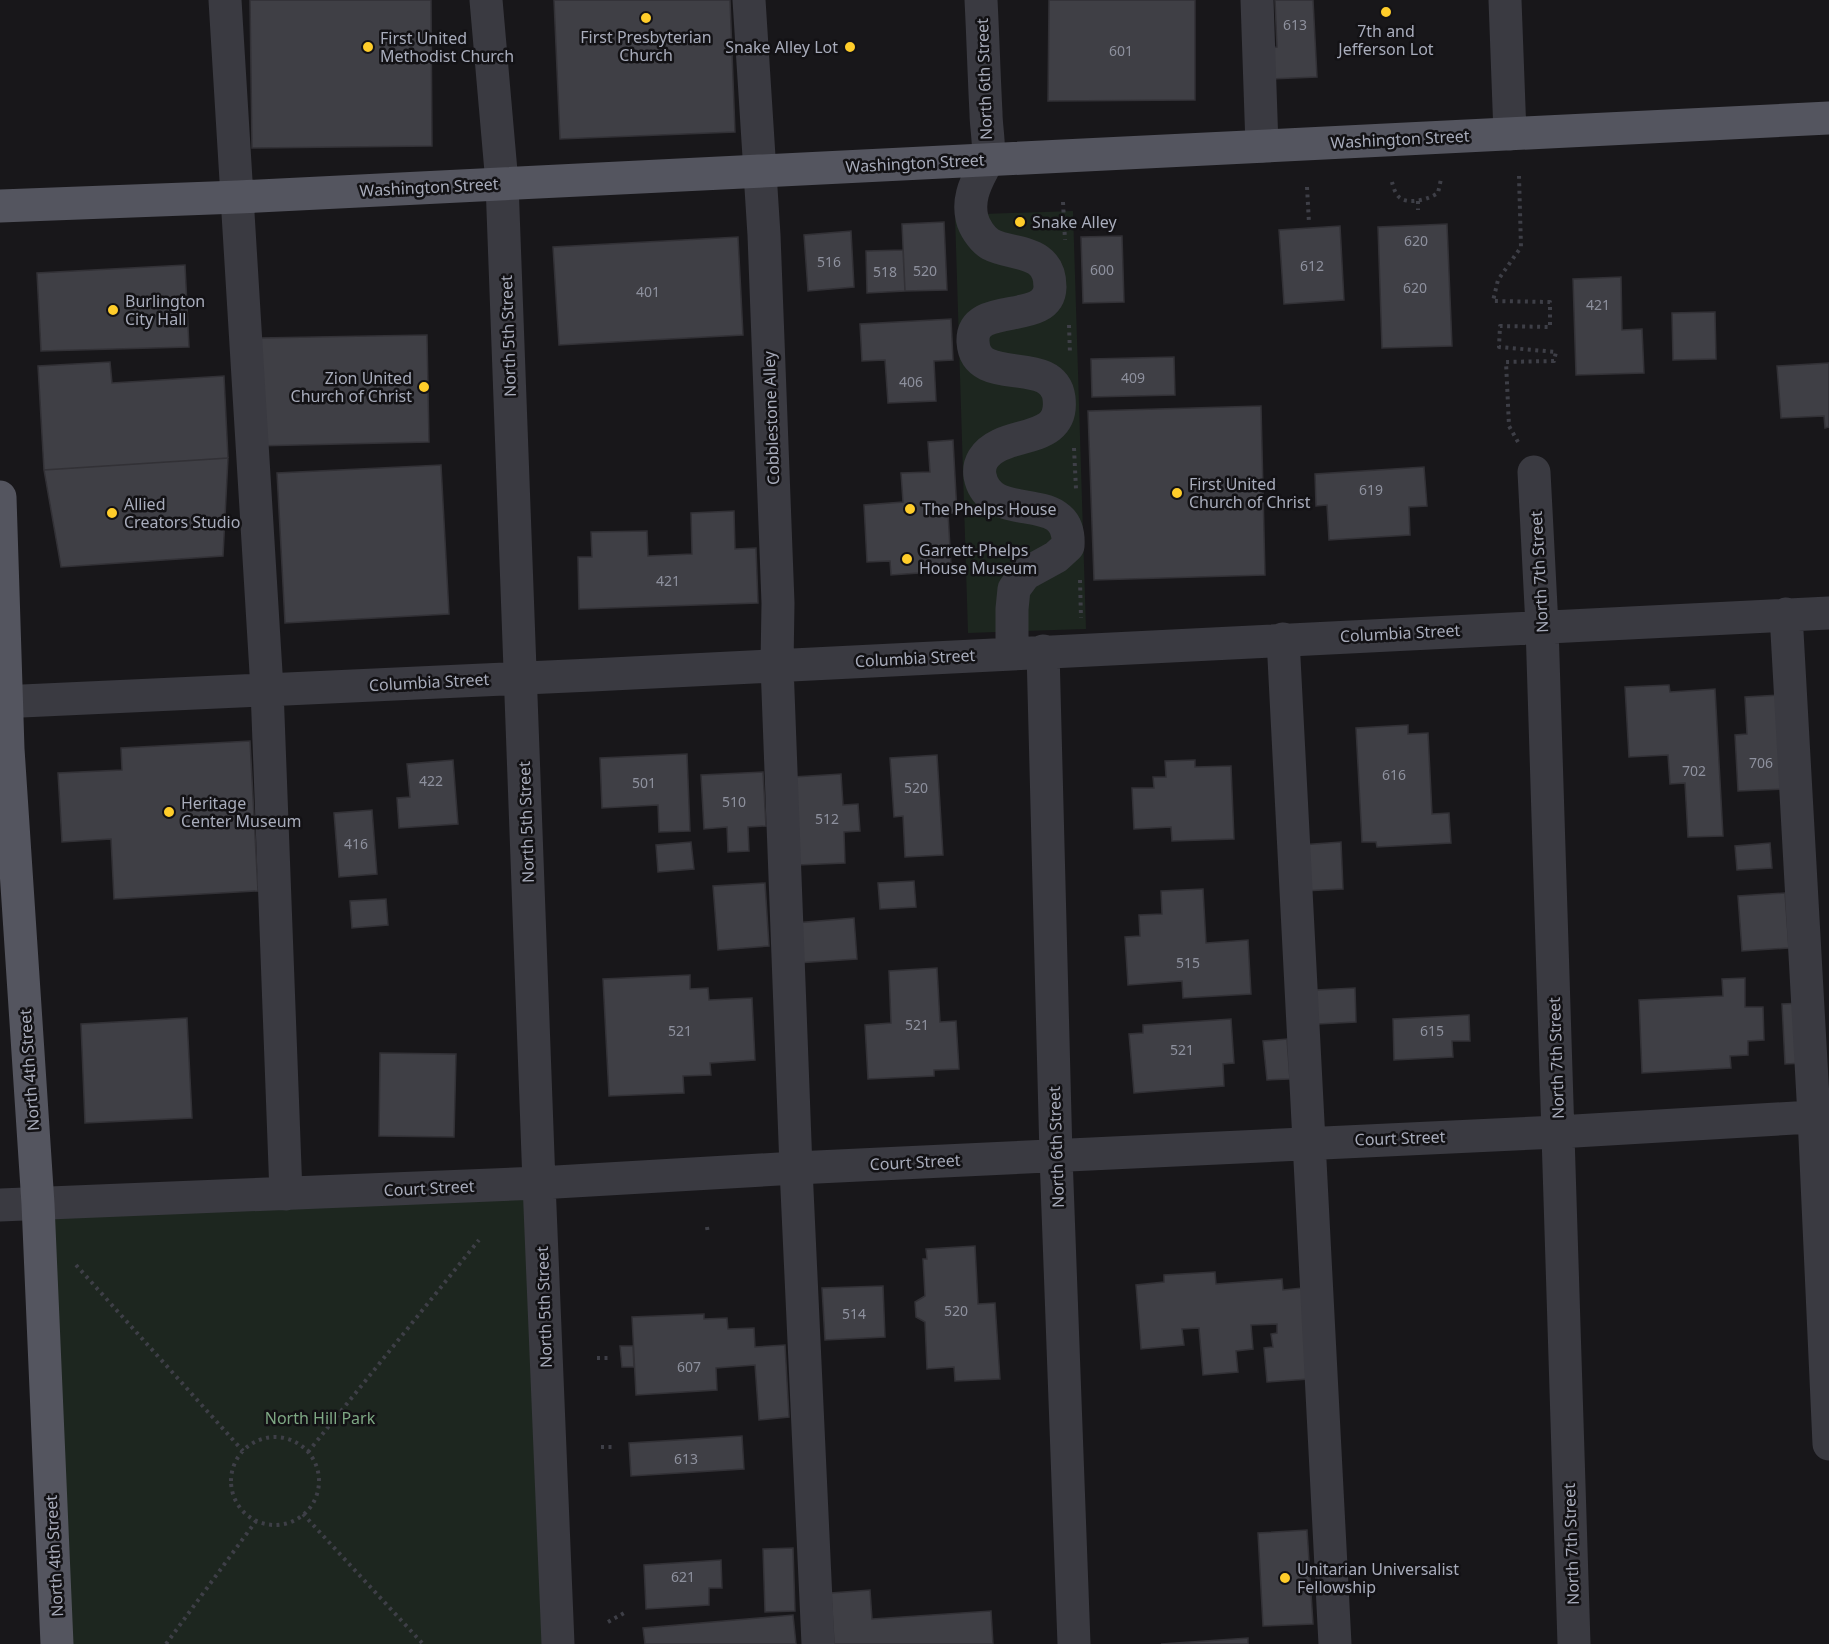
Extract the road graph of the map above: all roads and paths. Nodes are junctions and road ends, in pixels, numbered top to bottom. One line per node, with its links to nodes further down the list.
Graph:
1 (225, 0): 17 (street)
2 (486, 0): 15 (street, North 5th Street)
3 (749, 0): 11 (street, Cobblestone Alley)
4 (981, 0): 10 (street, North 6th Street)
5 (1257, 0): 9 (street)
6 (1505, 0): 8 (street)
7 (1829, 118): 8 (main road, Washington Street)
8 (1510, 134): 9 (main road, Washington Street)
9 (1262, 146): 10 (main road, Washington Street)
10 (988, 159): 11 (main road, Washington Street); 28 (street)
11 (760, 171): 15 (main road, Washington Street); 29 (street, Cobblestone Alley)
12 (1519, 176): 22 (path)
13 (1441, 179): 18 (path)
14 (1392, 182): 18 (path)
15 (502, 183): 17 (main road, Washington Street); 30 (street, North 5th Street)
16 (1307, 187): 21 (path)
17 (238, 197): 19 (main road, Washington Street); 31 (street)
18 (1418, 201): 20 (path)
19 (0, 206)
20 (1418, 210)
21 (1309, 223)
22 (1534, 472): 26 (street, North 7th Street)
23 (0, 497): 32 (main road, North 4th Street)
24 (1829, 613): 25 (street, Columbia Street)
25 (1786, 614): 26 (street, Columbia Street); 33 (street)
26 (1542, 626): 27 (street, Columbia Street); 34 (street, North 7th Street)
27 (1284, 639): 28 (street, Columbia Street); 35 (street)
28 (1028, 652): 29 (street, Columbia Street); 36 (street, North 6th Street)
29 (777, 665): 30 (street, Columbia Street); 37 (street, Cobblestone Alley)
30 (521, 678): 31 (street, Columbia Street); 38 (street, North 5th Street)
31 (267, 689): 32 (street, Columbia Street); 39 (street)
32 (3, 702): 40 (main road, North 4th Street)
33 (1822, 1116): 34 (street, Court Street); 48 (street)
34 (1558, 1132): 35 (street, Court Street); 64 (street, North 7th Street)
35 (1309, 1142): 36 (street, Court Street); 63 (street)
36 (1056, 1156): 37 (street, Court Street); 62 (street, North 6th Street)
37 (796, 1168): 38 (street, Court Street); 61 (street, Cobblestone Alley)
38 (539, 1183): 39 (street, Court Street); 60 (street, North 5th Street)
39 (286, 1194): 40 (street, Court Street)
40 (38, 1204): 41 (street, Court Street); 57 (main road, North 4th Street)
41 (0, 1205)
42 (707, 1227): 43 (path)
43 (708, 1233)
44 (479, 1240): 52 (path)
45 (71, 1260): 51 (path)
46 (597, 1358): 47 (path)
47 (609, 1358)
48 (1829, 1444)
49 (601, 1447): 50 (path)
50 (612, 1447)
51 (243, 1451): 52 (path); 54 (path)
52 (308, 1452): 53 (path)
53 (303, 1514): 54 (path); 59 (path)
54 (256, 1521): 58 (path)
55 (624, 1613): 56 (path)
56 (608, 1622)
57 (57, 1644)
58 (166, 1644)
59 (423, 1644)
60 (558, 1644)
61 (818, 1644)
62 (1074, 1644)
63 (1335, 1644)
64 (1574, 1644)

